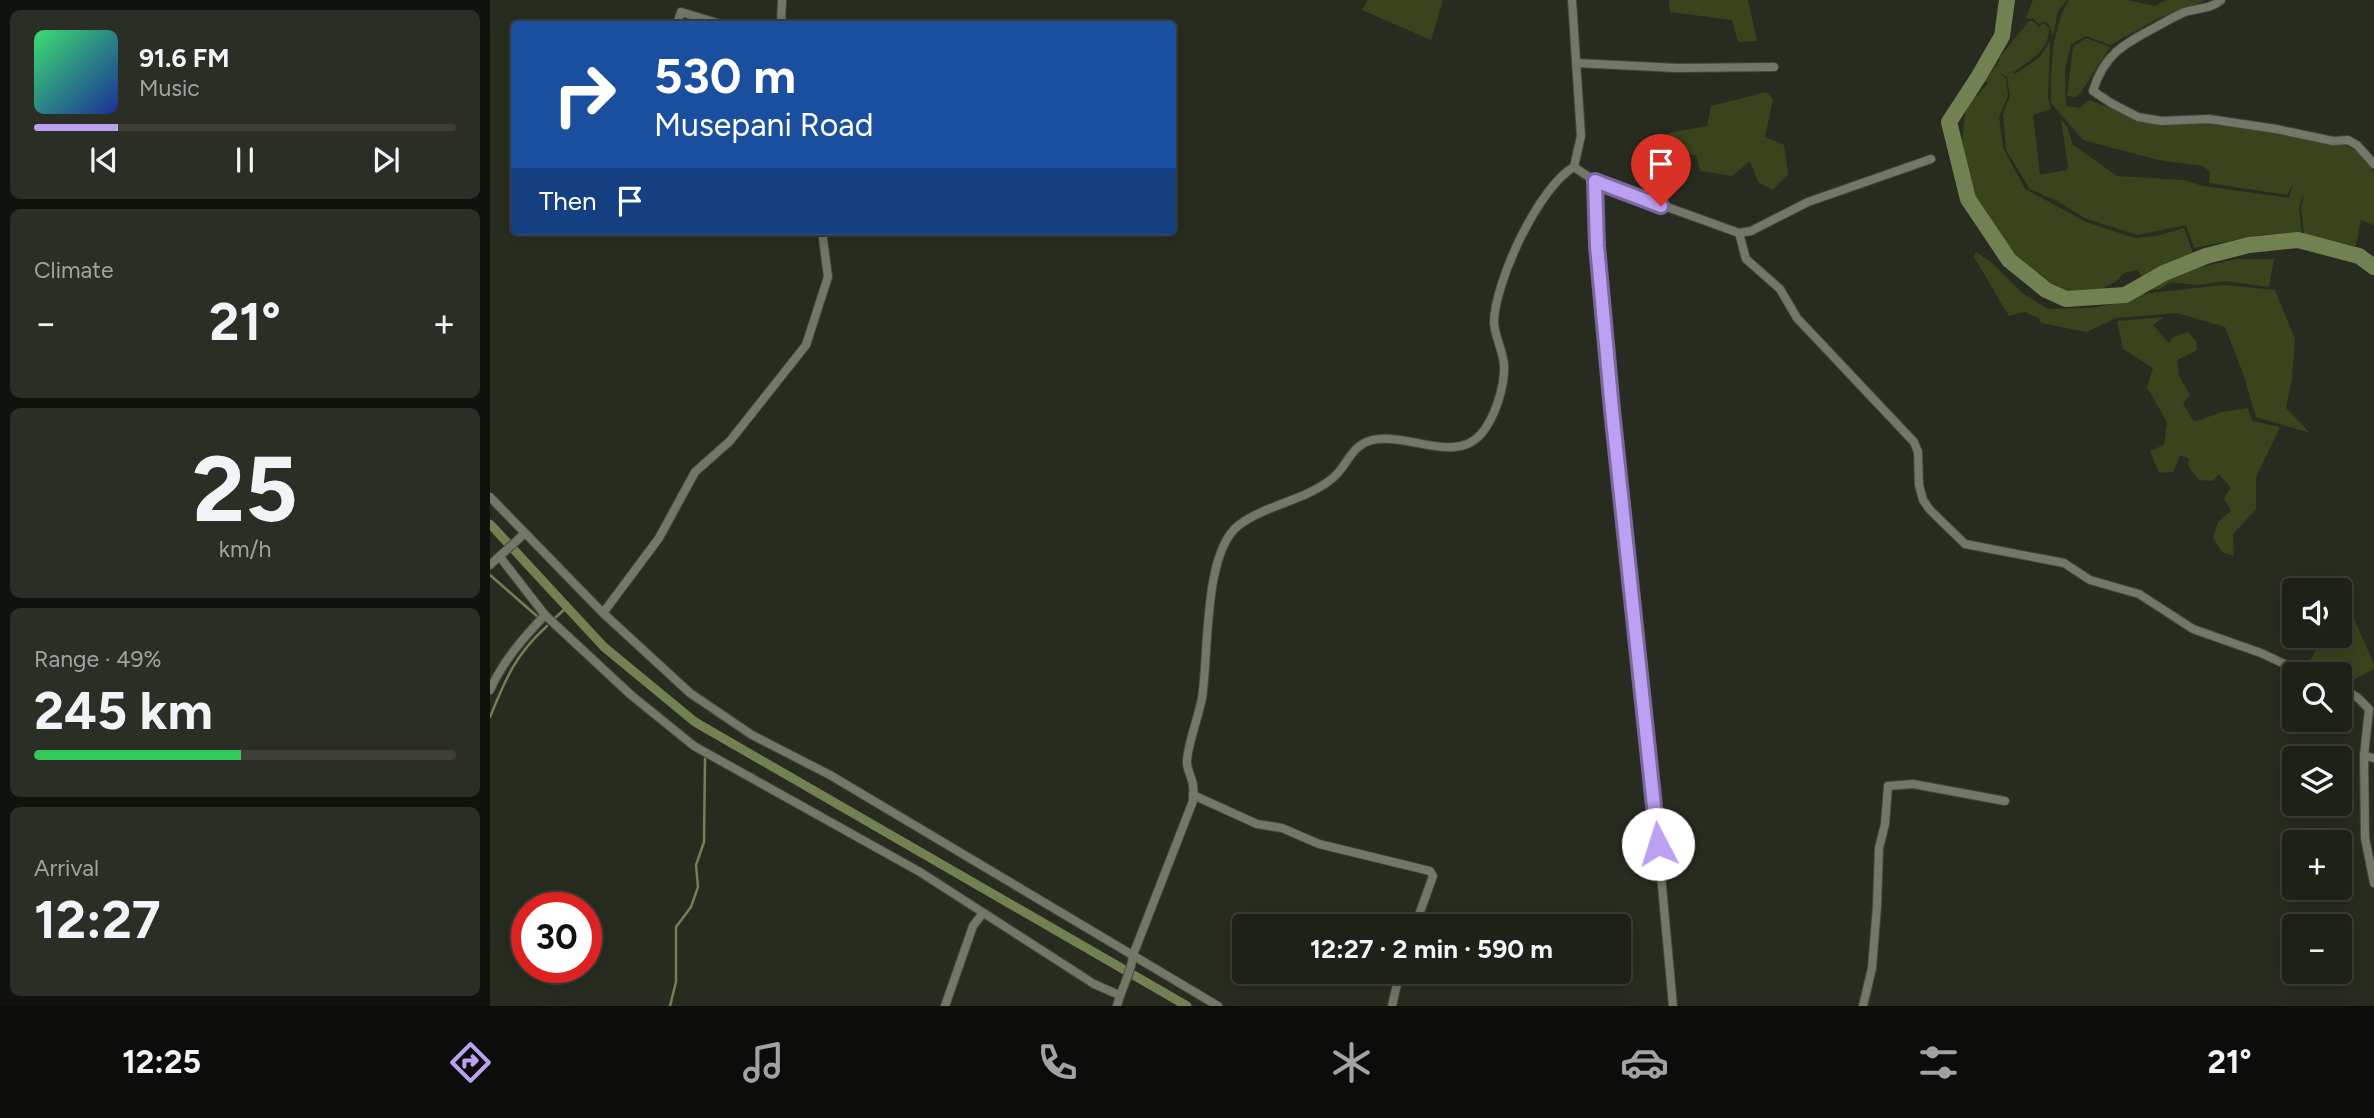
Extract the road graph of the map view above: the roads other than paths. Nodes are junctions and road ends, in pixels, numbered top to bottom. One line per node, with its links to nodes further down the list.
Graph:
1 (782, 0): 6 (street)
2 (1572, 0): 7 (street)
3 (2221, 0): 10 (street)
4 (678, 21): 5 (street)
5 (712, 21)
6 (781, 21)
7 (1576, 63): 8 (street); 11 (street)
8 (1774, 67)
9 (1931, 159): 13 (street)
10 (2374, 164)
11 (1574, 167): 12 (street); 27 (street)
12 (1595, 181): 13 (street); 39 (street)
13 (1739, 233): 22 (street)
14 (823, 235): 20 (street)
15 (490, 497): 16 (street)
16 (521, 538): 18 (street); 20 (street)
17 (490, 550): 18 (street)
18 (501, 555): 19 (street); 21 (street)
19 (490, 565)
20 (603, 613): 32 (street)
21 (545, 615): 23 (street); 30 (street)
22 (2282, 663)
23 (490, 690)
24 (2352, 694): 25 (street)
25 (2364, 756): 26 (street); 29 (street)
26 (2374, 758)
27 (1193, 795): 31 (street); 32 (street)
28 (2005, 801): 40 (street)
29 (2374, 883)
30 (983, 913): 34 (street); 35 (street)
31 (1419, 914)
32 (1133, 955): 34 (street); 37 (street)
33 (1397, 984): 38 (street)
34 (1120, 991): 36 (street)
35 (946, 1006)
36 (1117, 1006)
37 (1218, 1006)
38 (1392, 1006)
39 (1673, 1006)
40 (1863, 1006)

